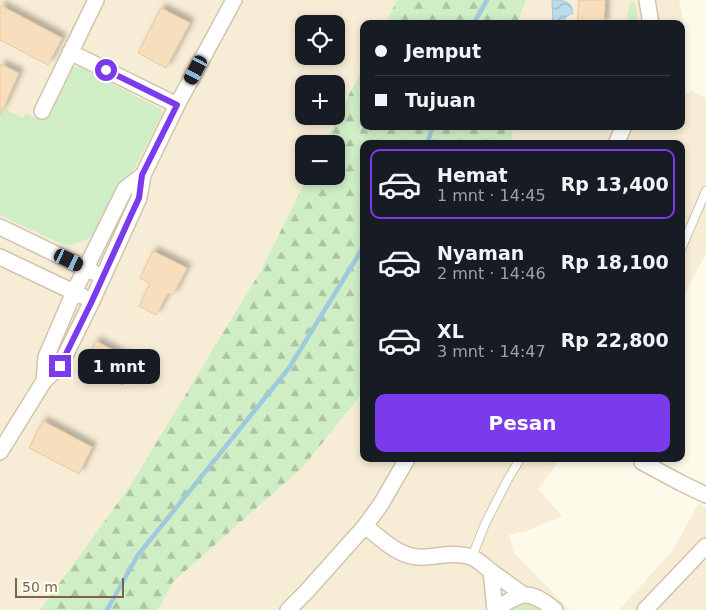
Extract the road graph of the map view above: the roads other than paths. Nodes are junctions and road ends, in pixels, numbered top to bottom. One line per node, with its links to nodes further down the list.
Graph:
1 (96, 0): 5 (street)
2 (234, 0): 6 (street)
3 (647, 0): 4 (street)
4 (650, 20)
5 (70, 52): 6 (street); 7 (street)
6 (177, 105): 8 (street)
7 (42, 111)
8 (142, 175): 13 (street); 14 (street)
9 (706, 191): 11 (lane)
10 (0, 227): 13 (street)
11 (685, 240)
12 (0, 257): 15 (street)
13 (86, 268): 14 (street); 15 (street)
14 (103, 277): 16 (street)
15 (74, 292): 16 (street); 17 (street)
16 (92, 301): 17 (street)
17 (44, 380): 18 (street)
18 (0, 452)
19 (404, 462): 23 (street)
20 (518, 462): 25 (lane)
21 (642, 462): 22 (street)
22 (706, 494)
23 (365, 526): 25 (street); 28 (street)
24 (706, 546): 31 (street)
25 (472, 557): 26 (street)
26 (491, 571): 27 (street); 29 (street)
27 (524, 595): 29 (street); 30 (street)
28 (288, 610)
29 (495, 610)
30 (555, 610)
31 (645, 610)

